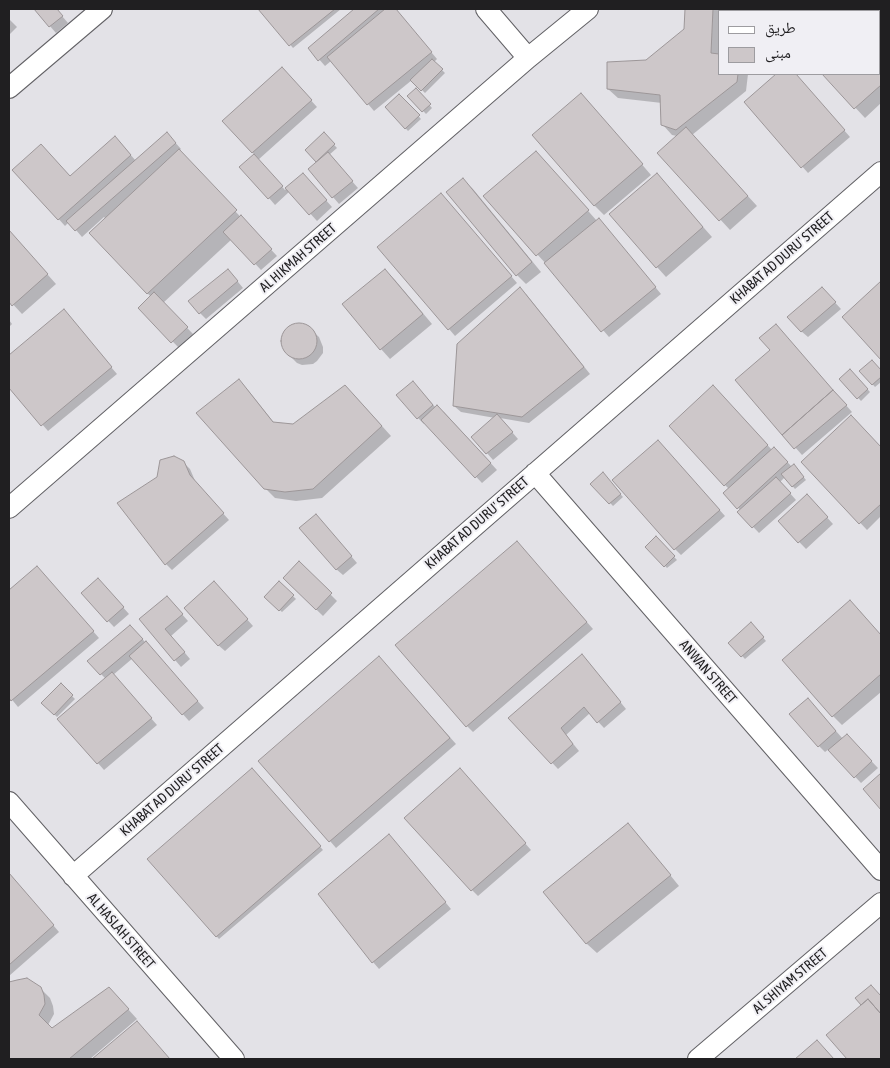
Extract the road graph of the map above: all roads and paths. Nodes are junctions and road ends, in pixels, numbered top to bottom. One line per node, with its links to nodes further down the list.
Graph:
1 (102, 9): 5 (street)
2 (486, 9): 4 (street)
3 (588, 9): 4 (street, AL HIKMAH STREET)
4 (528, 58): 8 (street, AL HIKMAH STREET)
5 (9, 88)
6 (881, 172): 7 (street, KHABAT AD DURU' STREET)
7 (535, 473): 10 (street, ANWAN STREET); 11 (street, KHABAT AD DURU' STREET)
8 (9, 508)
9 (9, 802): 11 (street, AL HASLAH STREET)
10 (881, 870)
11 (73, 876): 13 (street, AL HASLAH STREET)
12 (881, 903): 14 (street, AL SHIYAM STREET)
13 (234, 1059)
14 (698, 1059)

